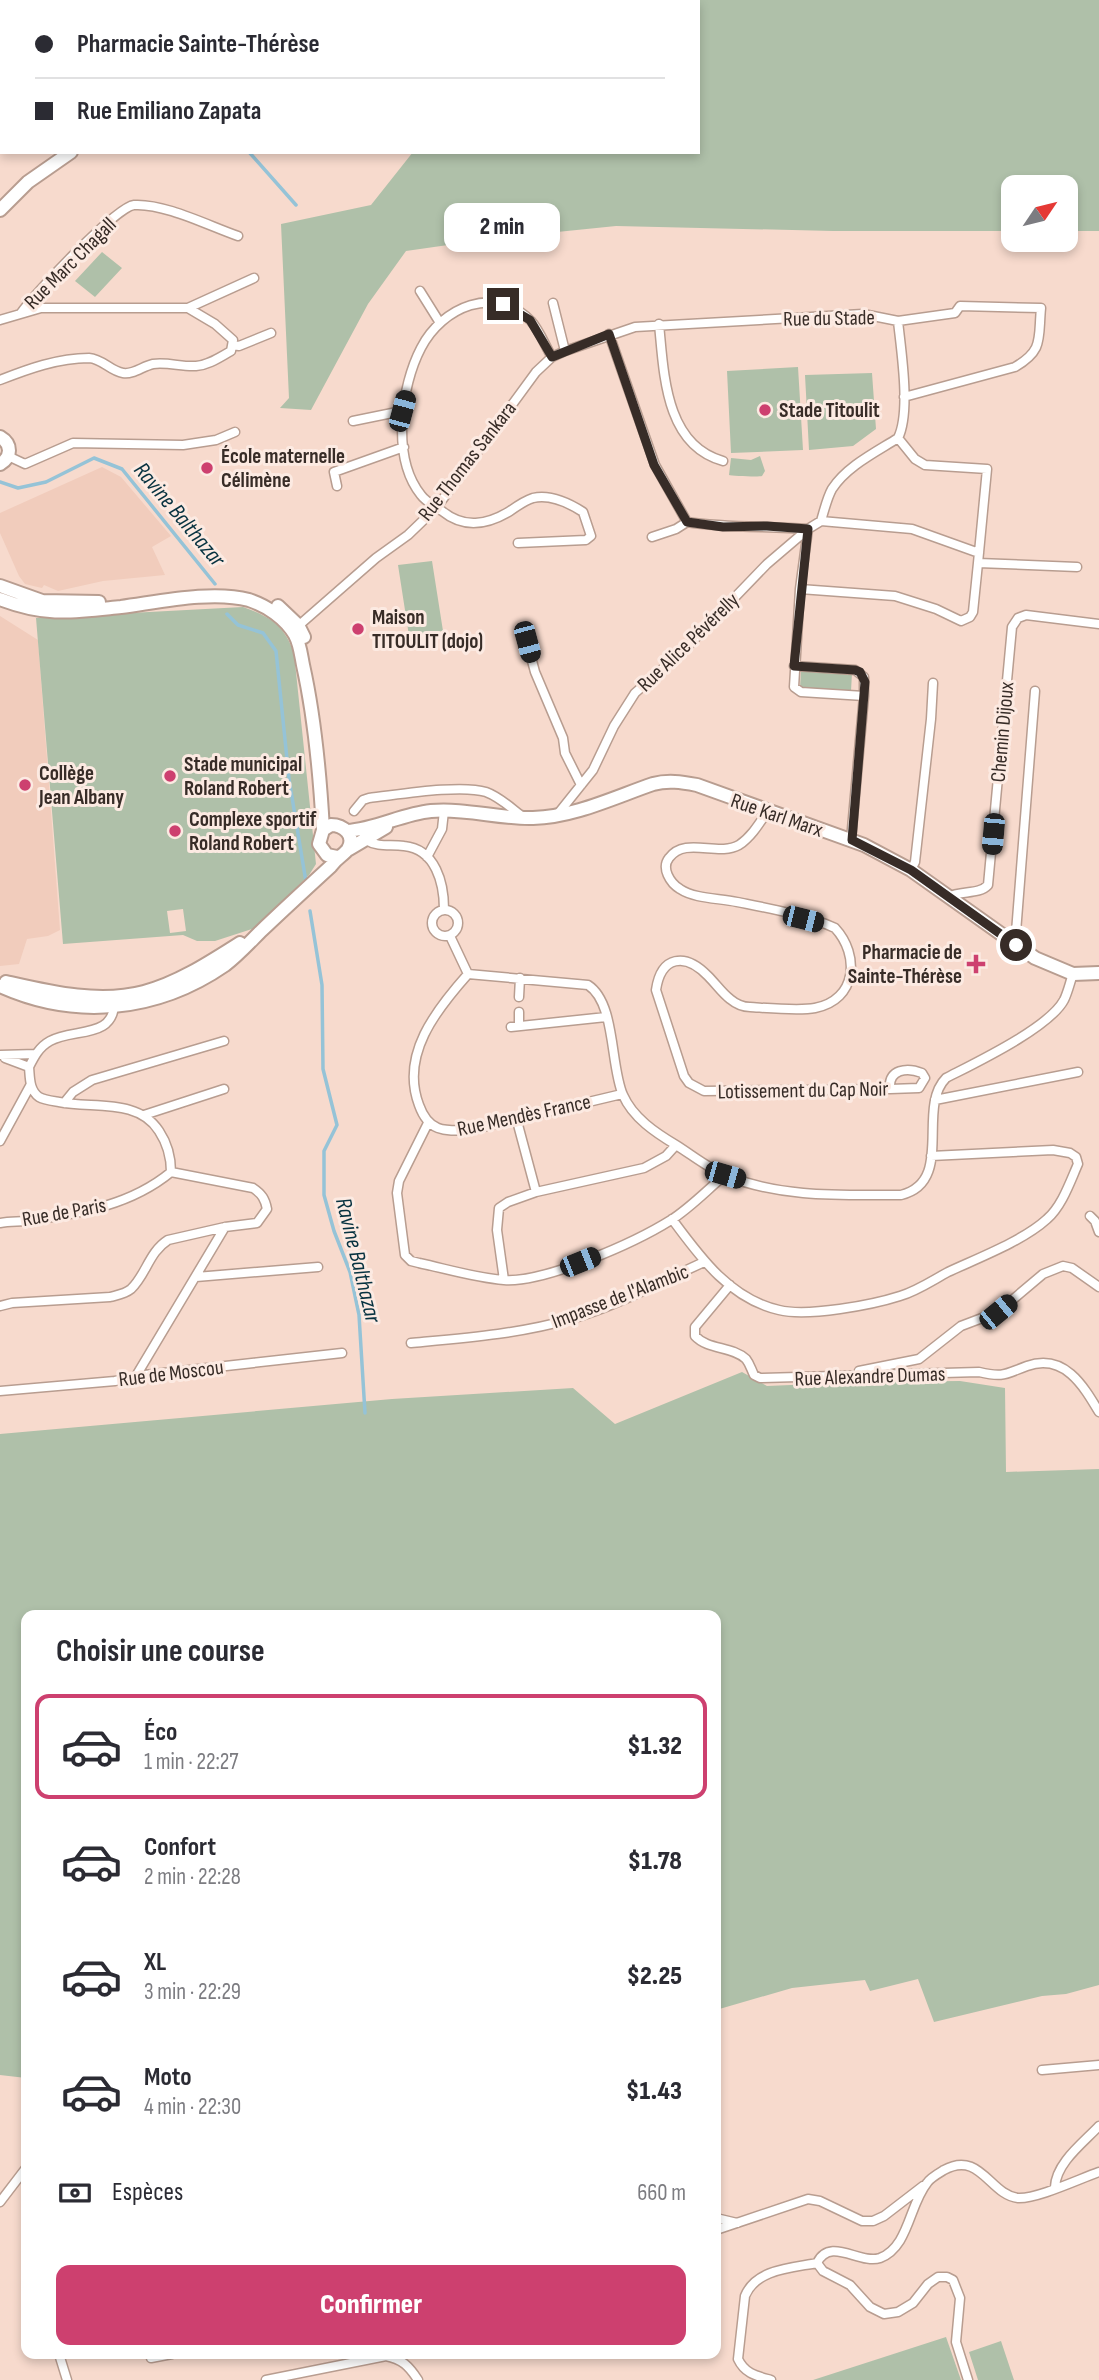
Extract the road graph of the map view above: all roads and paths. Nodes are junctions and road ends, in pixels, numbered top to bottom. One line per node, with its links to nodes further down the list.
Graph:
1 (68, 154): 2 (main road)
2 (0, 210)
3 (238, 236): 8 (street, Rue Marc Chagall)
4 (254, 278): 7 (street)
5 (420, 291): 11 (street)
6 (553, 303): 16 (street)
7 (188, 309): 8 (street, Rue Marc Chagall); 15 (street)
8 (21, 313): 9 (street, Rue Marc Chagall)
9 (0, 320)
10 (898, 321): 12 (street, Rue du Stade); 19 (street, Rue du Stade); 19 (street)
11 (440, 323): 17 (street); 20 (street)
12 (659, 324): 14 (street, Rue du Stade); 27 (street)
13 (271, 333): 15 (street)
14 (609, 334): 16 (street, Rue Thomas Sankara); 31 (street)
15 (233, 345): 18 (street)
16 (565, 351): 17 (street, Rue Thomas Sankara)
17 (552, 357): 29 (street, Rue Thomas Sankara)
18 (0, 380)
19 (904, 397): 24 (street, Rue du Stade)
20 (402, 411): 21 (street); 25 (street)
21 (353, 421)
22 (235, 432): 26 (street)
23 (0, 437): 26 (main road)
24 (898, 438): 30 (street); 35 (street)
25 (404, 447): 28 (street); 29 (street)
26 (4, 460)
27 (723, 461)
28 (337, 486)
29 (437, 507): 34 (street); 41 (street, Rue Thomas Sankara)
30 (821, 521): 32 (street, Rue Alice Pévérelly); 35 (street)
31 (687, 522): 32 (street); 33 (street)
32 (808, 529): 38 (street); 47 (street, Rue Alice Pévérelly)
33 (652, 537)
34 (518, 543)
35 (979, 558): 36 (street); 38 (street)
36 (1077, 567)
37 (0, 586): 41 (main road)
38 (800, 589): 43 (street)
39 (0, 599): 41 (main road)
40 (1099, 624): 63 (street, Chemin Dijoux)
41 (295, 628): 48 (main road)
42 (527, 642): 47 (street)
43 (794, 666): 46 (street); 46 (street)
44 (933, 682): 62 (street)
45 (1035, 691): 66 (street)
46 (864, 696): 58 (street)
47 (582, 785): 52 (street, Rue Alice Pévérelly)
48 (323, 805): 55 (main road); 56 (main road)
49 (354, 811): 53 (street)
50 (444, 811): 53 (main road, Rue Karl Marx); 54 (main road, Rue Karl Marx); 61 (street)
51 (767, 812): 52 (main road, Rue Karl Marx); 58 (main road, Rue Karl Marx); 83 (street, Lotissement du Cap Noir)
52 (557, 815): 53 (main road, Rue Karl Marx)
53 (525, 818)
54 (395, 821): 55 (main road, Rue Karl Marx); 57 (main road)
55 (341, 828): 56 (main road); 59 (main road)
56 (323, 830): 60 (main road)
57 (366, 840): 59 (main road); 61 (street)
58 (852, 840): 62 (main road, Rue Karl Marx)
59 (349, 849): 60 (main road)
60 (332, 856): 73 (main road)
61 (427, 857): 64 (street)
62 (911, 870): 63 (main road, Rue Karl Marx)
63 (948, 897): 66 (main road, Rue Karl Marx)
64 (444, 909): 65 (street); 65 (street)
65 (450, 936): 68 (street)
66 (1016, 945): 69 (main road, Rue Karl Marx)
67 (1099, 973): 69 (main road, Rue Karl Marx)
68 (467, 974): 70 (street); 89 (street, Rue Mendès France)
69 (1073, 974): 85 (street)
70 (520, 978): 72 (street); 75 (street)
71 (0, 984): 73 (main road)
72 (519, 997)
73 (114, 1001): 77 (street)
74 (519, 1013): 75 (street)
75 (606, 1017): 84 (street)
76 (224, 1041): 86 (street)
77 (36, 1054): 78 (street); 79 (street)
78 (0, 1056): 79 (street)
79 (29, 1067): 81 (street)
80 (1078, 1072): 85 (street)
81 (30, 1086): 86 (street); 90 (street)
82 (224, 1089): 87 (street)
83 (890, 1089): 83 (street, Lotissement du Cap Noir)
84 (622, 1094): 88 (street, Rue Mendès France); 91 (street)
85 (935, 1100): 92 (street)
86 (64, 1103): 87 (street)
87 (144, 1115): 93 (street)
88 (517, 1121): 89 (street, Rue Mendès France); 95 (street)
89 (428, 1123): 104 (street)
90 (0, 1141)
91 (676, 1145): 94 (street); 95 (street)
92 (931, 1156): 94 (street); 105 (street)
93 (171, 1172): 98 (street, Rue de Paris); 99 (street)
94 (725, 1175): 97 (street)
95 (536, 1192): 104 (street)
96 (1090, 1216): 100 (street)
97 (672, 1219): 101 (street); 104 (street)
98 (0, 1223)
99 (225, 1227): 103 (street); 107 (street)
100 (1099, 1232)
101 (704, 1262): 105 (street); 108 (street, Impasse de l'Alambic)
102 (318, 1267): 103 (street)
103 (196, 1277): 111 (street)
104 (504, 1280)
105 (730, 1285): 110 (street, Rue Alexandre Dumas)
106 (1099, 1287): 110 (street)
107 (0, 1306)
108 (411, 1343)
109 (342, 1353): 111 (street, Rue de Moscou)
110 (838, 1375): 113 (street, Rue Alexandre Dumas)
111 (136, 1376): 112 (street, Rue de Moscou)
112 (0, 1391)
113 (1099, 1412)
114 (1099, 2064): 115 (street)
115 (1042, 2070)
116 (1099, 2126): 120 (street)
117 (1099, 2172): 120 (street)
118 (21, 2175): 121 (street)
119 (927, 2182): 120 (street); 123 (street); 125 (street)
120 (1055, 2187)
121 (0, 2202)
122 (721, 2219): 123 (street)
123 (740, 2223): 124 (street)
124 (721, 2229)
125 (817, 2263): 132 (street); 133 (street)
126 (60, 2359): 129 (street)
127 (371, 2359): 130 (street)
128 (400, 2359): 131 (street)
129 (67, 2380)
130 (266, 2380)
131 (418, 2380)
132 (771, 2380)
133 (968, 2380)

